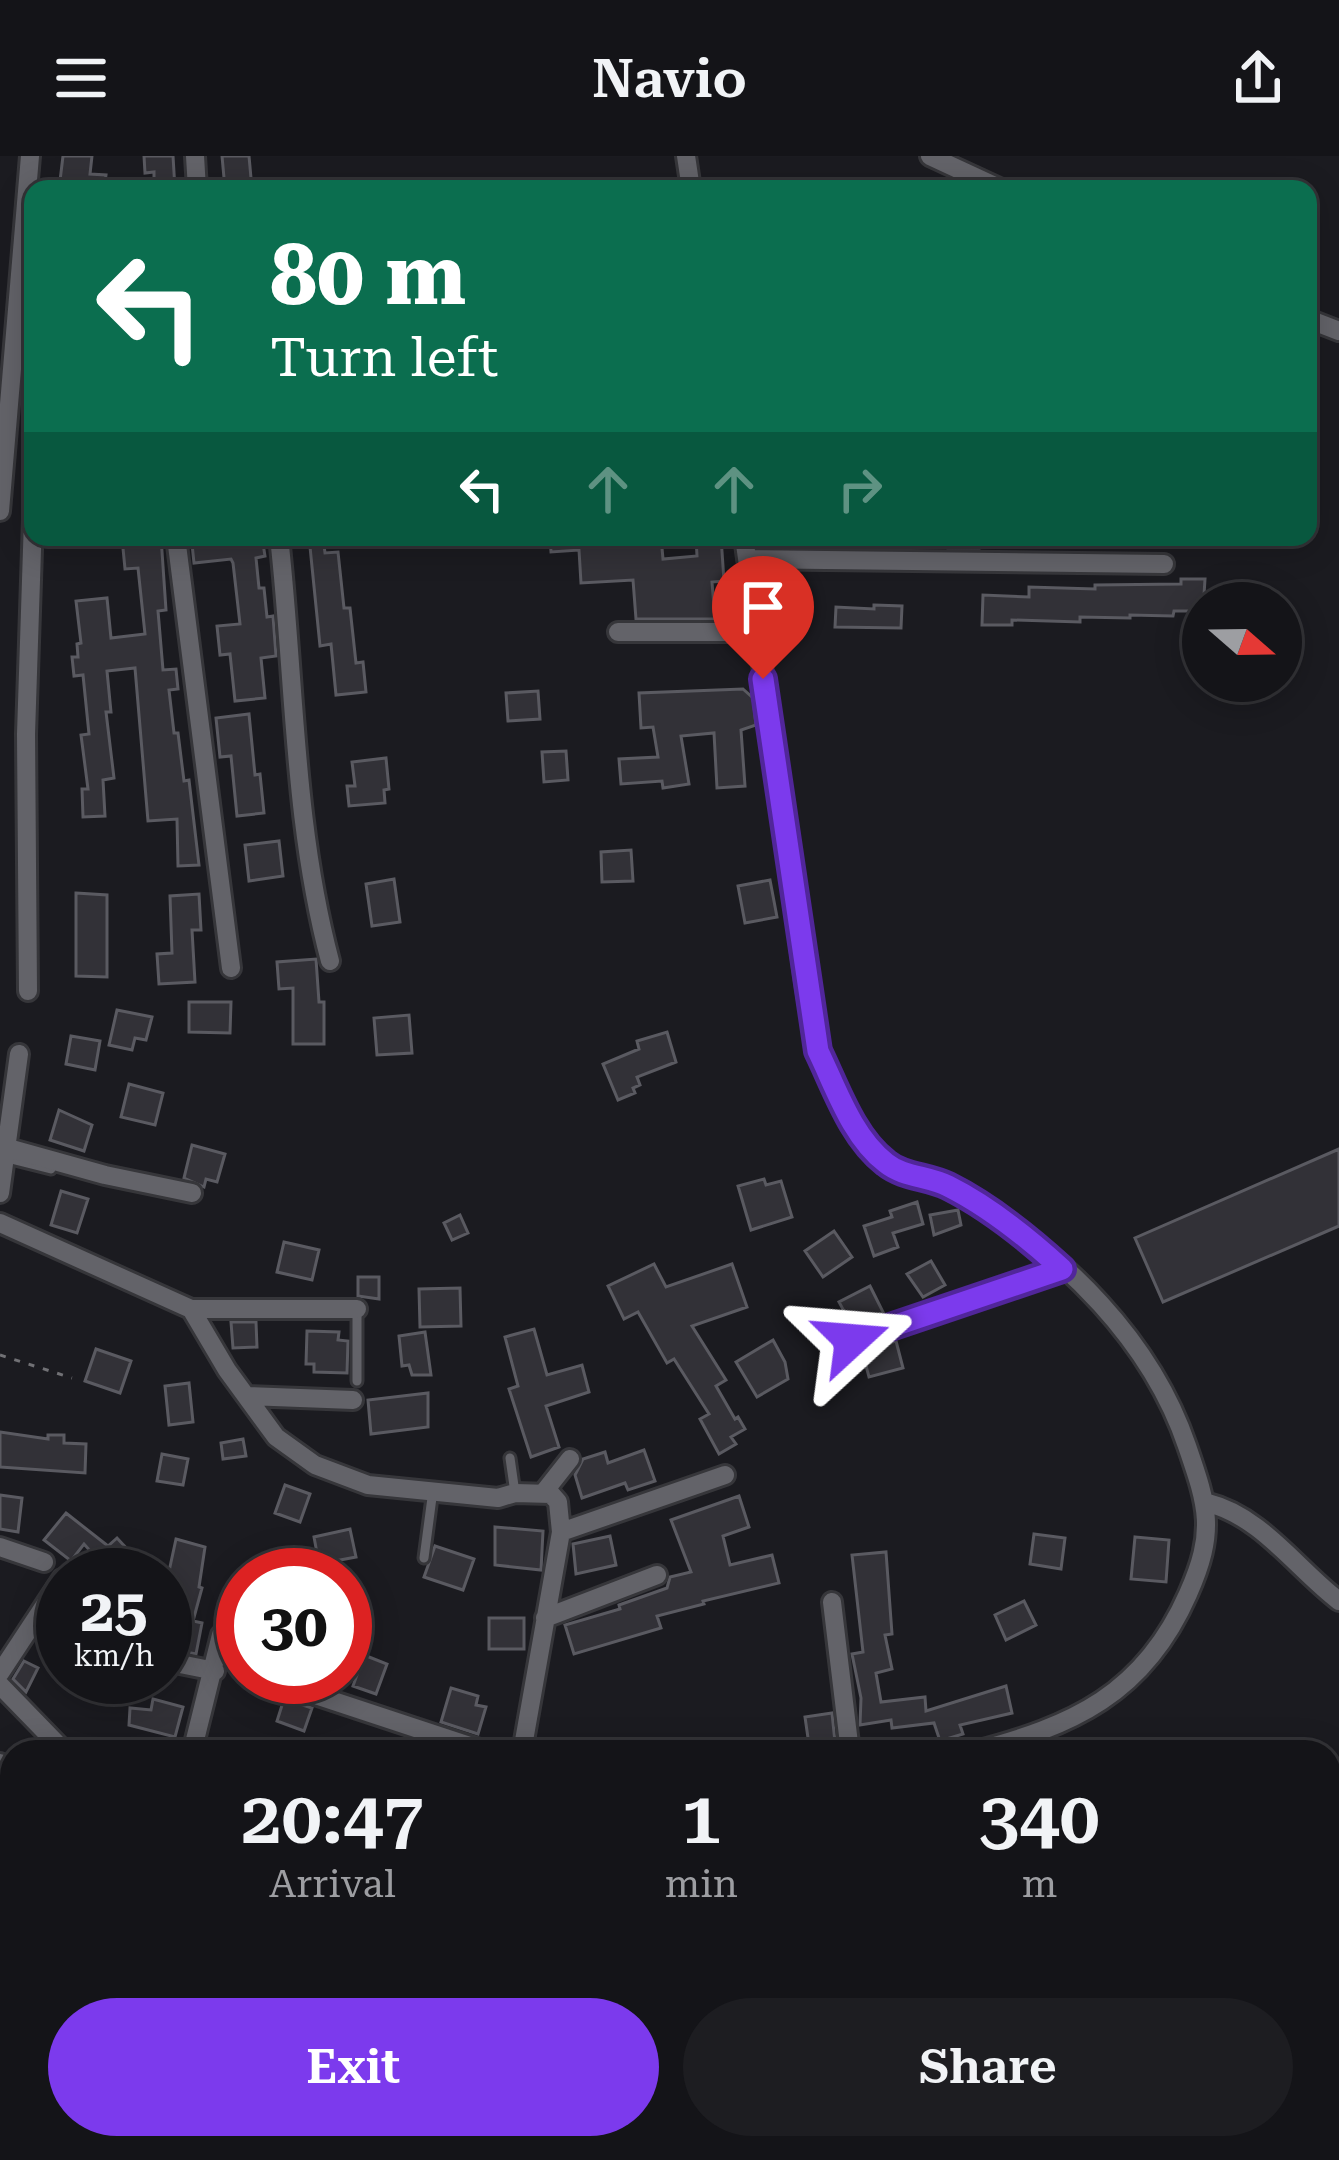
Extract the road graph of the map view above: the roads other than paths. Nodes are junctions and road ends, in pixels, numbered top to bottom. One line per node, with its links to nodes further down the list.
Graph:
1 (930, 156): 2 (street)
2 (982, 180)
3 (24, 228): 4 (street)
4 (0, 514)
5 (32, 546): 15 (street)
6 (177, 546): 14 (street)
7 (279, 546): 13 (street)
8 (745, 546): 9 (street)
9 (747, 559): 10 (street); 12 (street)
10 (1164, 564)
11 (619, 632): 12 (street)
12 (756, 632): 22 (street)
13 (330, 961)
14 (231, 968)
15 (28, 991)
16 (20, 1054): 17 (street)
17 (8, 1153): 18 (lane); 19 (street); 20 (street)
18 (51, 1169)
19 (0, 1193)
20 (192, 1193)
21 (0, 1223): 23 (street)
22 (1062, 1269): 25 (street); 34 (street)
23 (191, 1309): 24 (street); 27 (street)
24 (357, 1310): 26 (lane)
25 (852, 1340)
26 (355, 1390): 27 (street)
27 (246, 1396): 31 (street)
28 (510, 1458): 33 (lane)
29 (570, 1459): 32 (street)
30 (725, 1475): 35 (street)
31 (433, 1490): 33 (street); 37 (lane)
32 (544, 1492): 33 (street); 35 (street)
33 (515, 1493)
34 (1208, 1502): 40 (street); 55 (street)
35 (561, 1532): 43 (street)
36 (0, 1547): 38 (street)
37 (424, 1558)
38 (36, 1559)
39 (657, 1575): 43 (street)
40 (1339, 1601)
41 (832, 1602): 54 (street)
42 (36, 1618): 47 (street)
43 (545, 1618): 53 (street)
44 (216, 1665): 46 (street)
45 (192, 1666): 46 (street)
46 (215, 1671): 51 (street)
47 (0, 1673)
48 (0, 1685): 50 (street)
49 (343, 1704): 52 (street)
50 (53, 1740)
51 (195, 1740)
52 (452, 1740)
53 (524, 1740)
54 (849, 1740)
55 (1018, 1740)

